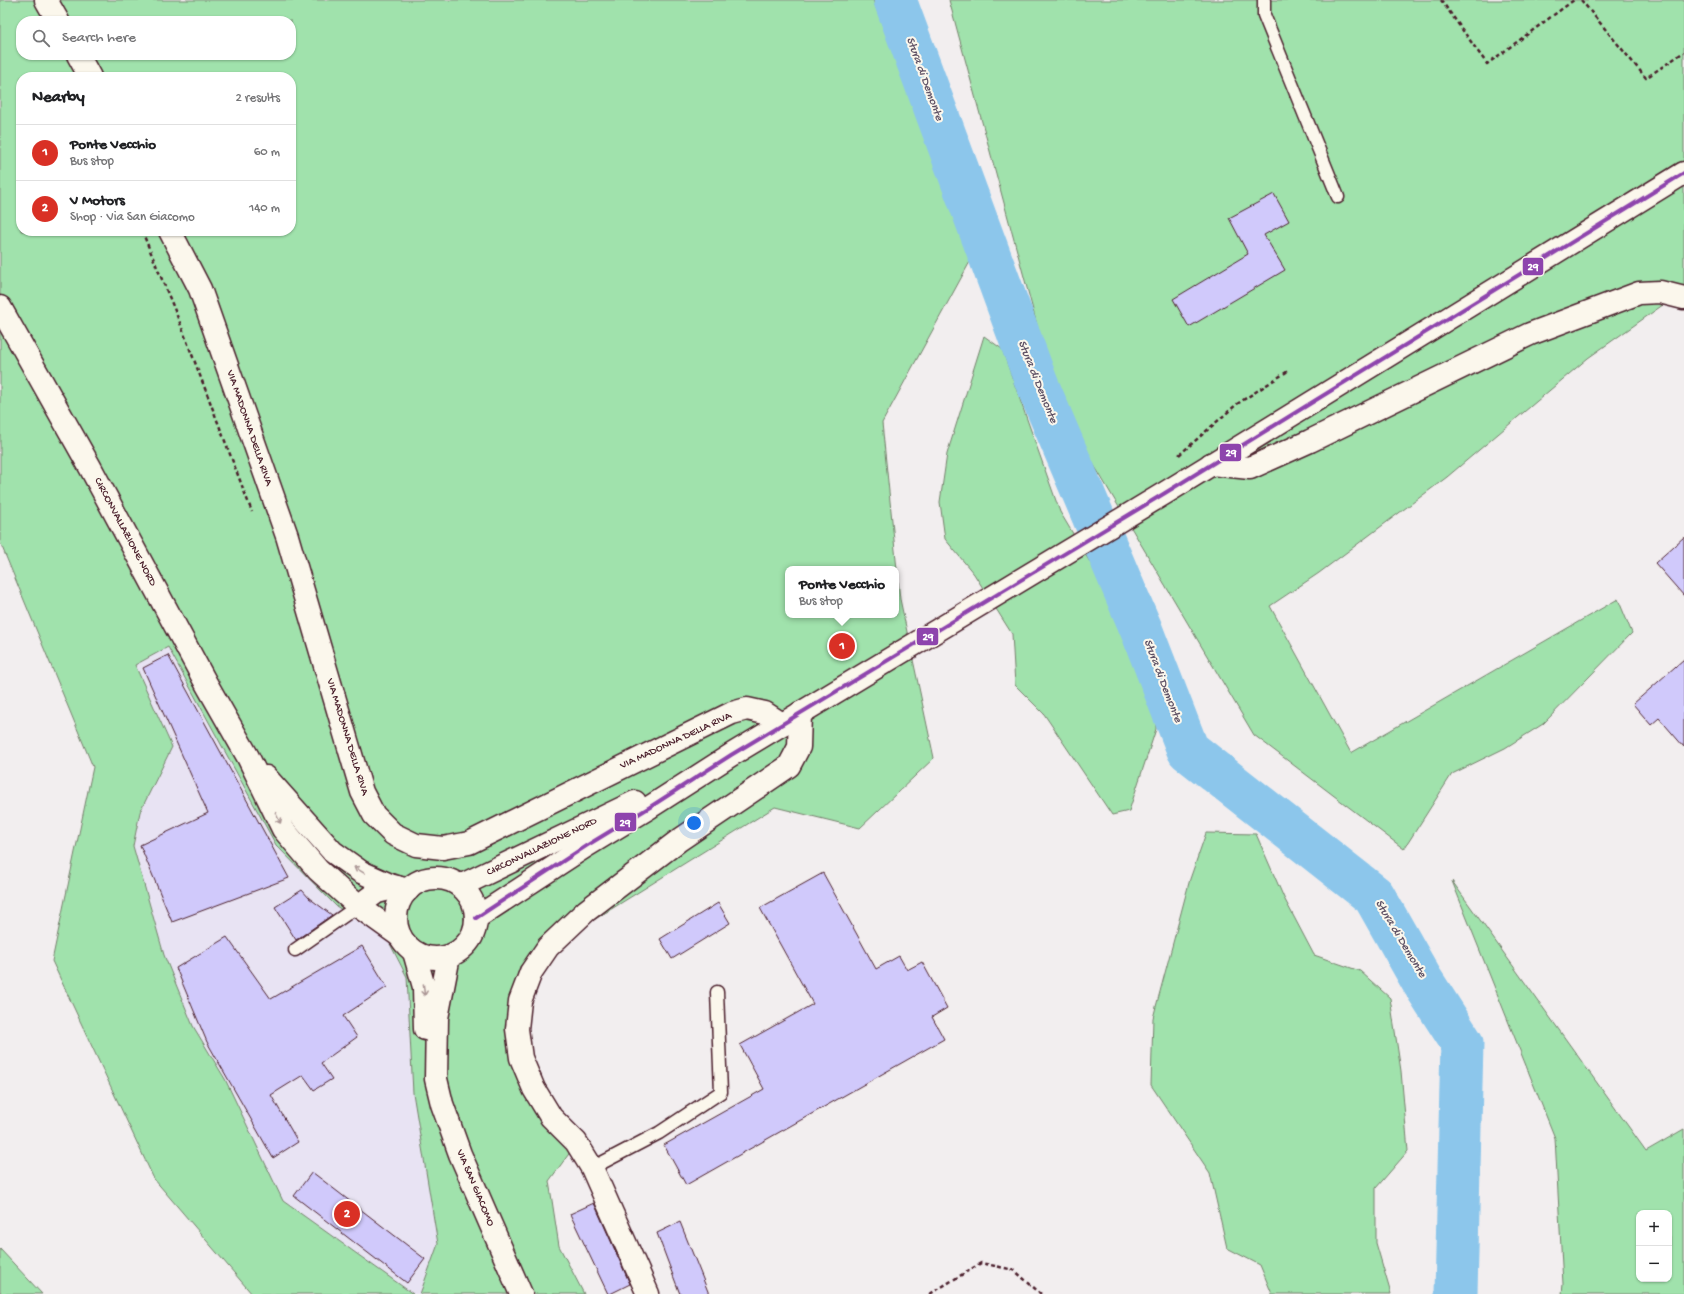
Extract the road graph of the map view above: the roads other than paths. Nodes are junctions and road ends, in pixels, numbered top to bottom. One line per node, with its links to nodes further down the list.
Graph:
1 (46, 0): 3 (main road)
2 (1264, 0): 7 (lane)
3 (55, 16)
4 (81, 60): 5 (main road)
5 (87, 72)
6 (1684, 173): 11 (main road, CIRCONVALLAZIONE NORD)
7 (1338, 197)
8 (173, 236): 13 (main road, VIA MADONNA DELLA RIVA)
9 (1684, 298): 11 (main road)
10 (0, 307): 15 (main road, CIRCONVALLAZIONE NORD)
11 (1211, 464): 12 (main road, CIRCONVALLAZIONE NORD)
12 (800, 713): 13 (main road, CIRCONVALLAZIONE NORD); 25 (main road)
13 (782, 724): 14 (main road, CIRCONVALLAZIONE NORD)
14 (731, 755): 16 (main road, CIRCONVALLAZIONE NORD); 19 (main road, CIRCONVALLAZIONE NORD)
15 (248, 757): 17 (main road, CIRCONVALLAZIONE NORD, one-way to 15); 18 (main road, CIRCONVALLAZIONE NORD, one-way to 18)
16 (460, 886): 17 (main road); 19 (main road)
17 (402, 889): 18 (main road); 20 (main road)
18 (358, 906): 20 (main road, CIRCONVALLAZIONE NORD); 21 (lane)
19 (476, 918): 22 (main road)
20 (407, 944): 22 (main road); 24 (main road, VIA SAN GIACOMO, one-way to 24)
21 (295, 950)
22 (448, 956): 24 (main road, VIA SAN GIACOMO)
23 (718, 992): 25 (lane)
24 (436, 1079): 26 (main road, VIA SAN GIACOMO)
25 (592, 1168): 27 (main road)
26 (521, 1294)
27 (648, 1294)

